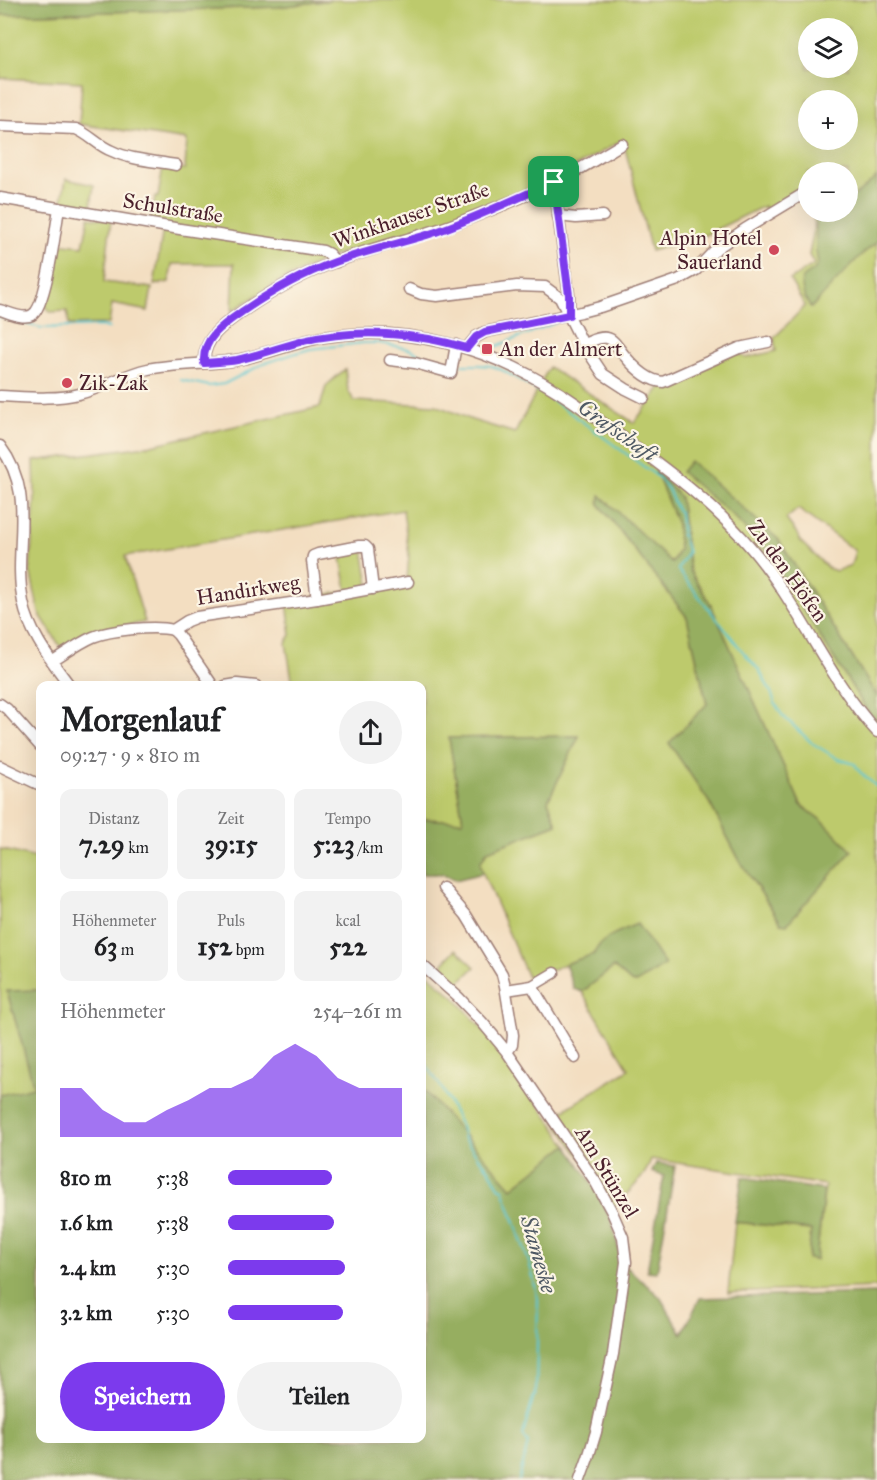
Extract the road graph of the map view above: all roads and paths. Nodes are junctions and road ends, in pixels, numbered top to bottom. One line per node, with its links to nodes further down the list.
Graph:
1 (0, 126): 3 (street)
2 (622, 144): 4 (street, Winkhauser Straße)
3 (176, 165)
4 (554, 182): 8 (street); 10 (street, Winkhauser Straße)
5 (798, 197): 13 (street)
6 (0, 198): 7 (street, Schulstraße)
7 (59, 208): 10 (street, Schulstraße); 12 (street)
8 (558, 216): 9 (street); 13 (street)
9 (603, 216)
10 (336, 262): 18 (street, Winkhauser Straße)
11 (409, 289): 13 (street)
12 (0, 310)
13 (569, 315): 15 (street); 16 (street)
14 (768, 342): 15 (street)
15 (583, 344): 20 (street)
16 (462, 347): 17 (street); 18 (street, Zu den Höfen); 30 (street, Zu den Höfen)
17 (390, 360)
18 (204, 363): 19 (street, Zu den Höfen)
19 (0, 396)
20 (644, 398)
21 (0, 446): 26 (street)
22 (408, 582): 23 (street, Handirkweg)
23 (373, 589): 24 (street, Handirkweg); 24 (street, Handirkweg)
24 (317, 598): 25 (street, Handirkweg)
25 (173, 630): 26 (street, Handirkweg); 28 (street)
26 (52, 661): 27 (street)
27 (66, 681)
28 (210, 681)
29 (0, 704): 31 (street)
30 (877, 732)
31 (36, 742)
32 (0, 766): 33 (street)
33 (36, 783)
34 (443, 888): 38 (street)
35 (426, 968): 39 (street, Am Stünzel)
36 (555, 973): 37 (street)
37 (532, 986): 38 (street); 40 (street)
38 (506, 990): 39 (street)
39 (507, 1052): 41 (street, Am Stünzel)
40 (575, 1058)
41 (580, 1480)

